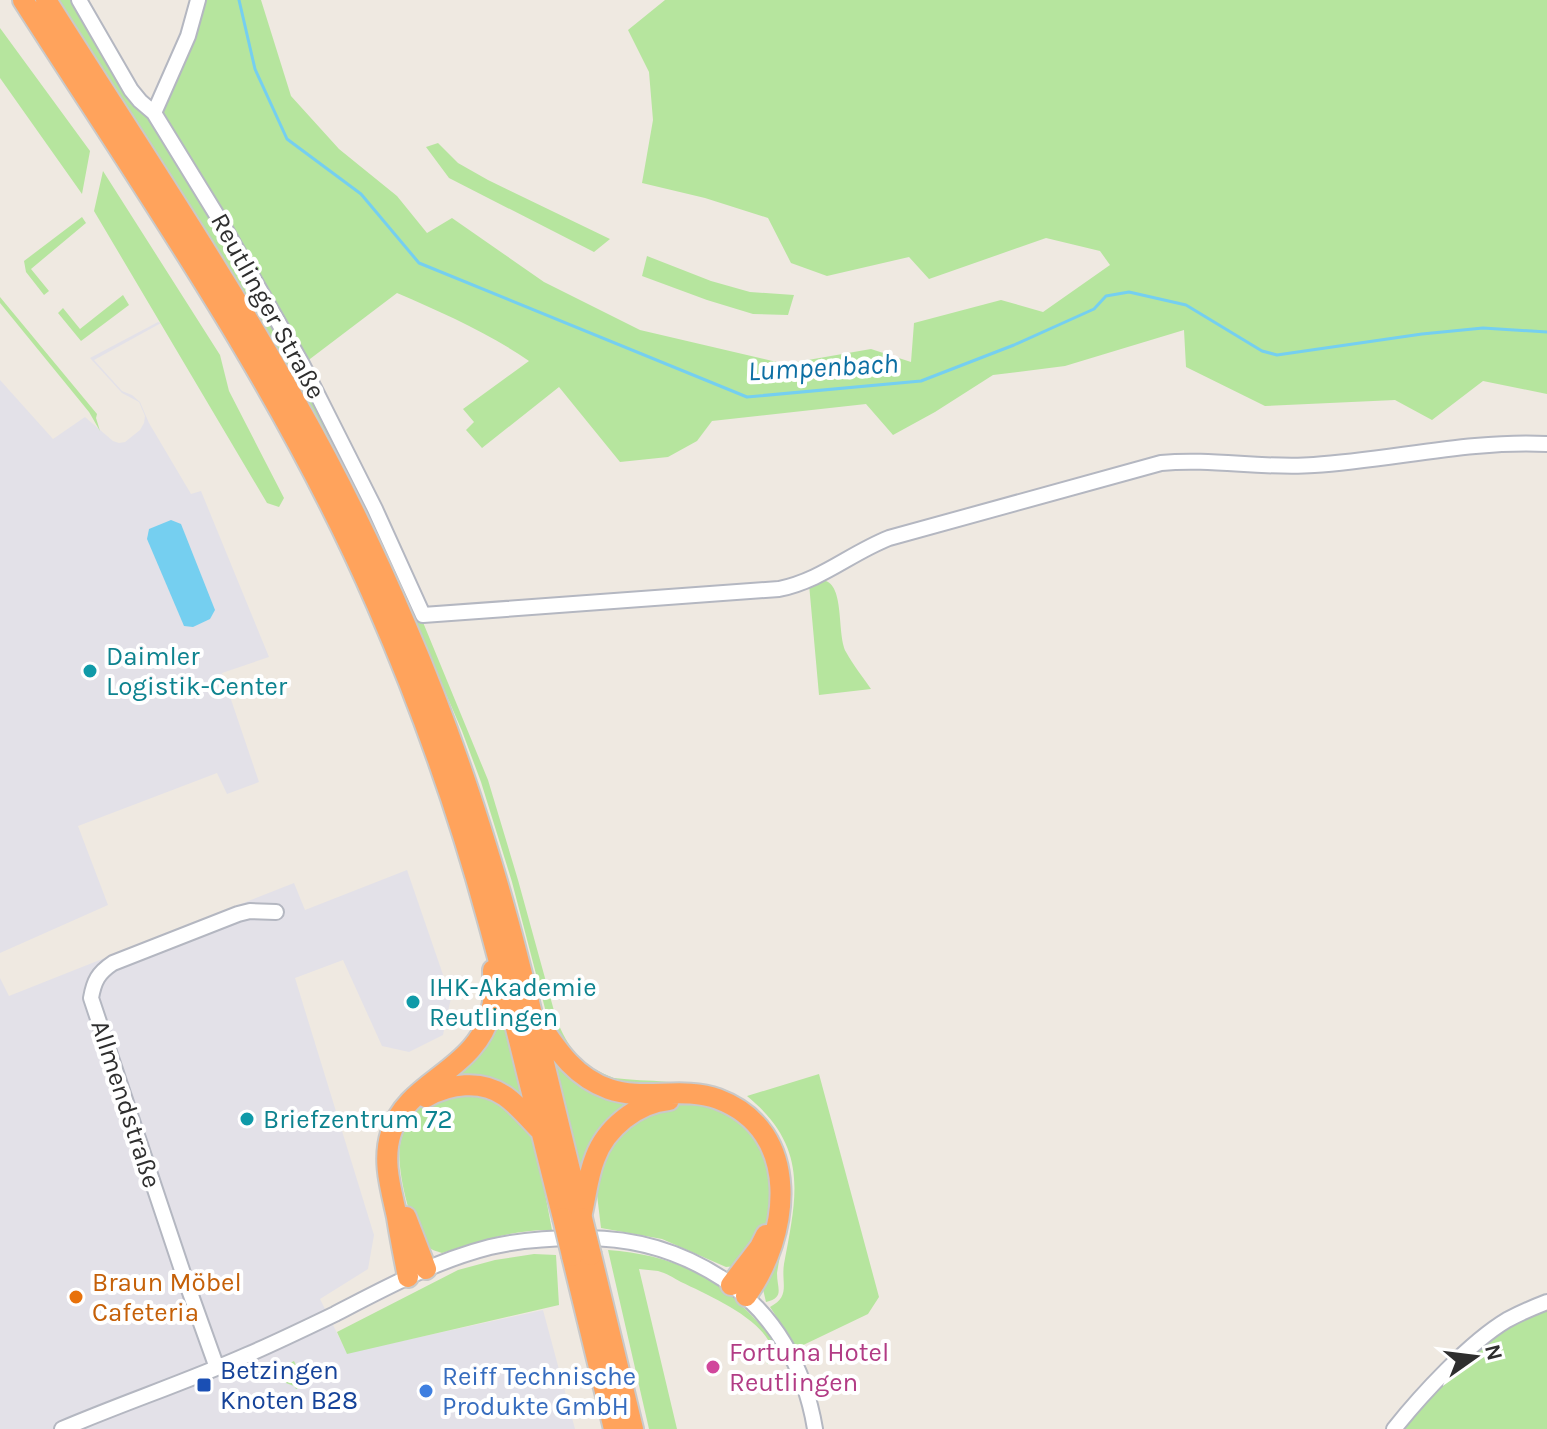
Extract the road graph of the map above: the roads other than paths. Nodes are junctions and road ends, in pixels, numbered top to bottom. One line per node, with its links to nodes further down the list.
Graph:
1 (23, 0): 8 (highway)
2 (46, 0): 9 (highway)
3 (79, 0): 5 (street, Reutlinger Straße)
4 (198, 0): 5 (street)
5 (154, 113): 6 (street, Reutlinger Straße)
6 (1547, 444)
7 (276, 912): 16 (street, Allmendstraße)
8 (495, 946): 10 (highway); 13 (highway)
9 (532, 1013): 11 (highway); 14 (highway)
10 (541, 1131): 11 (highway); 13 (highway)
11 (575, 1218): 12 (highway, bridge); 14 (highway)
12 (581, 1256): 18 (highway); 19 (highway)
13 (417, 1273): 14 (street); 16 (street)
14 (738, 1290): 20 (street)
15 (1547, 1302): 21 (street)
16 (217, 1368): 17 (street)
17 (62, 1429)
18 (614, 1429)
19 (633, 1429)
20 (815, 1429)
21 (1394, 1429)

